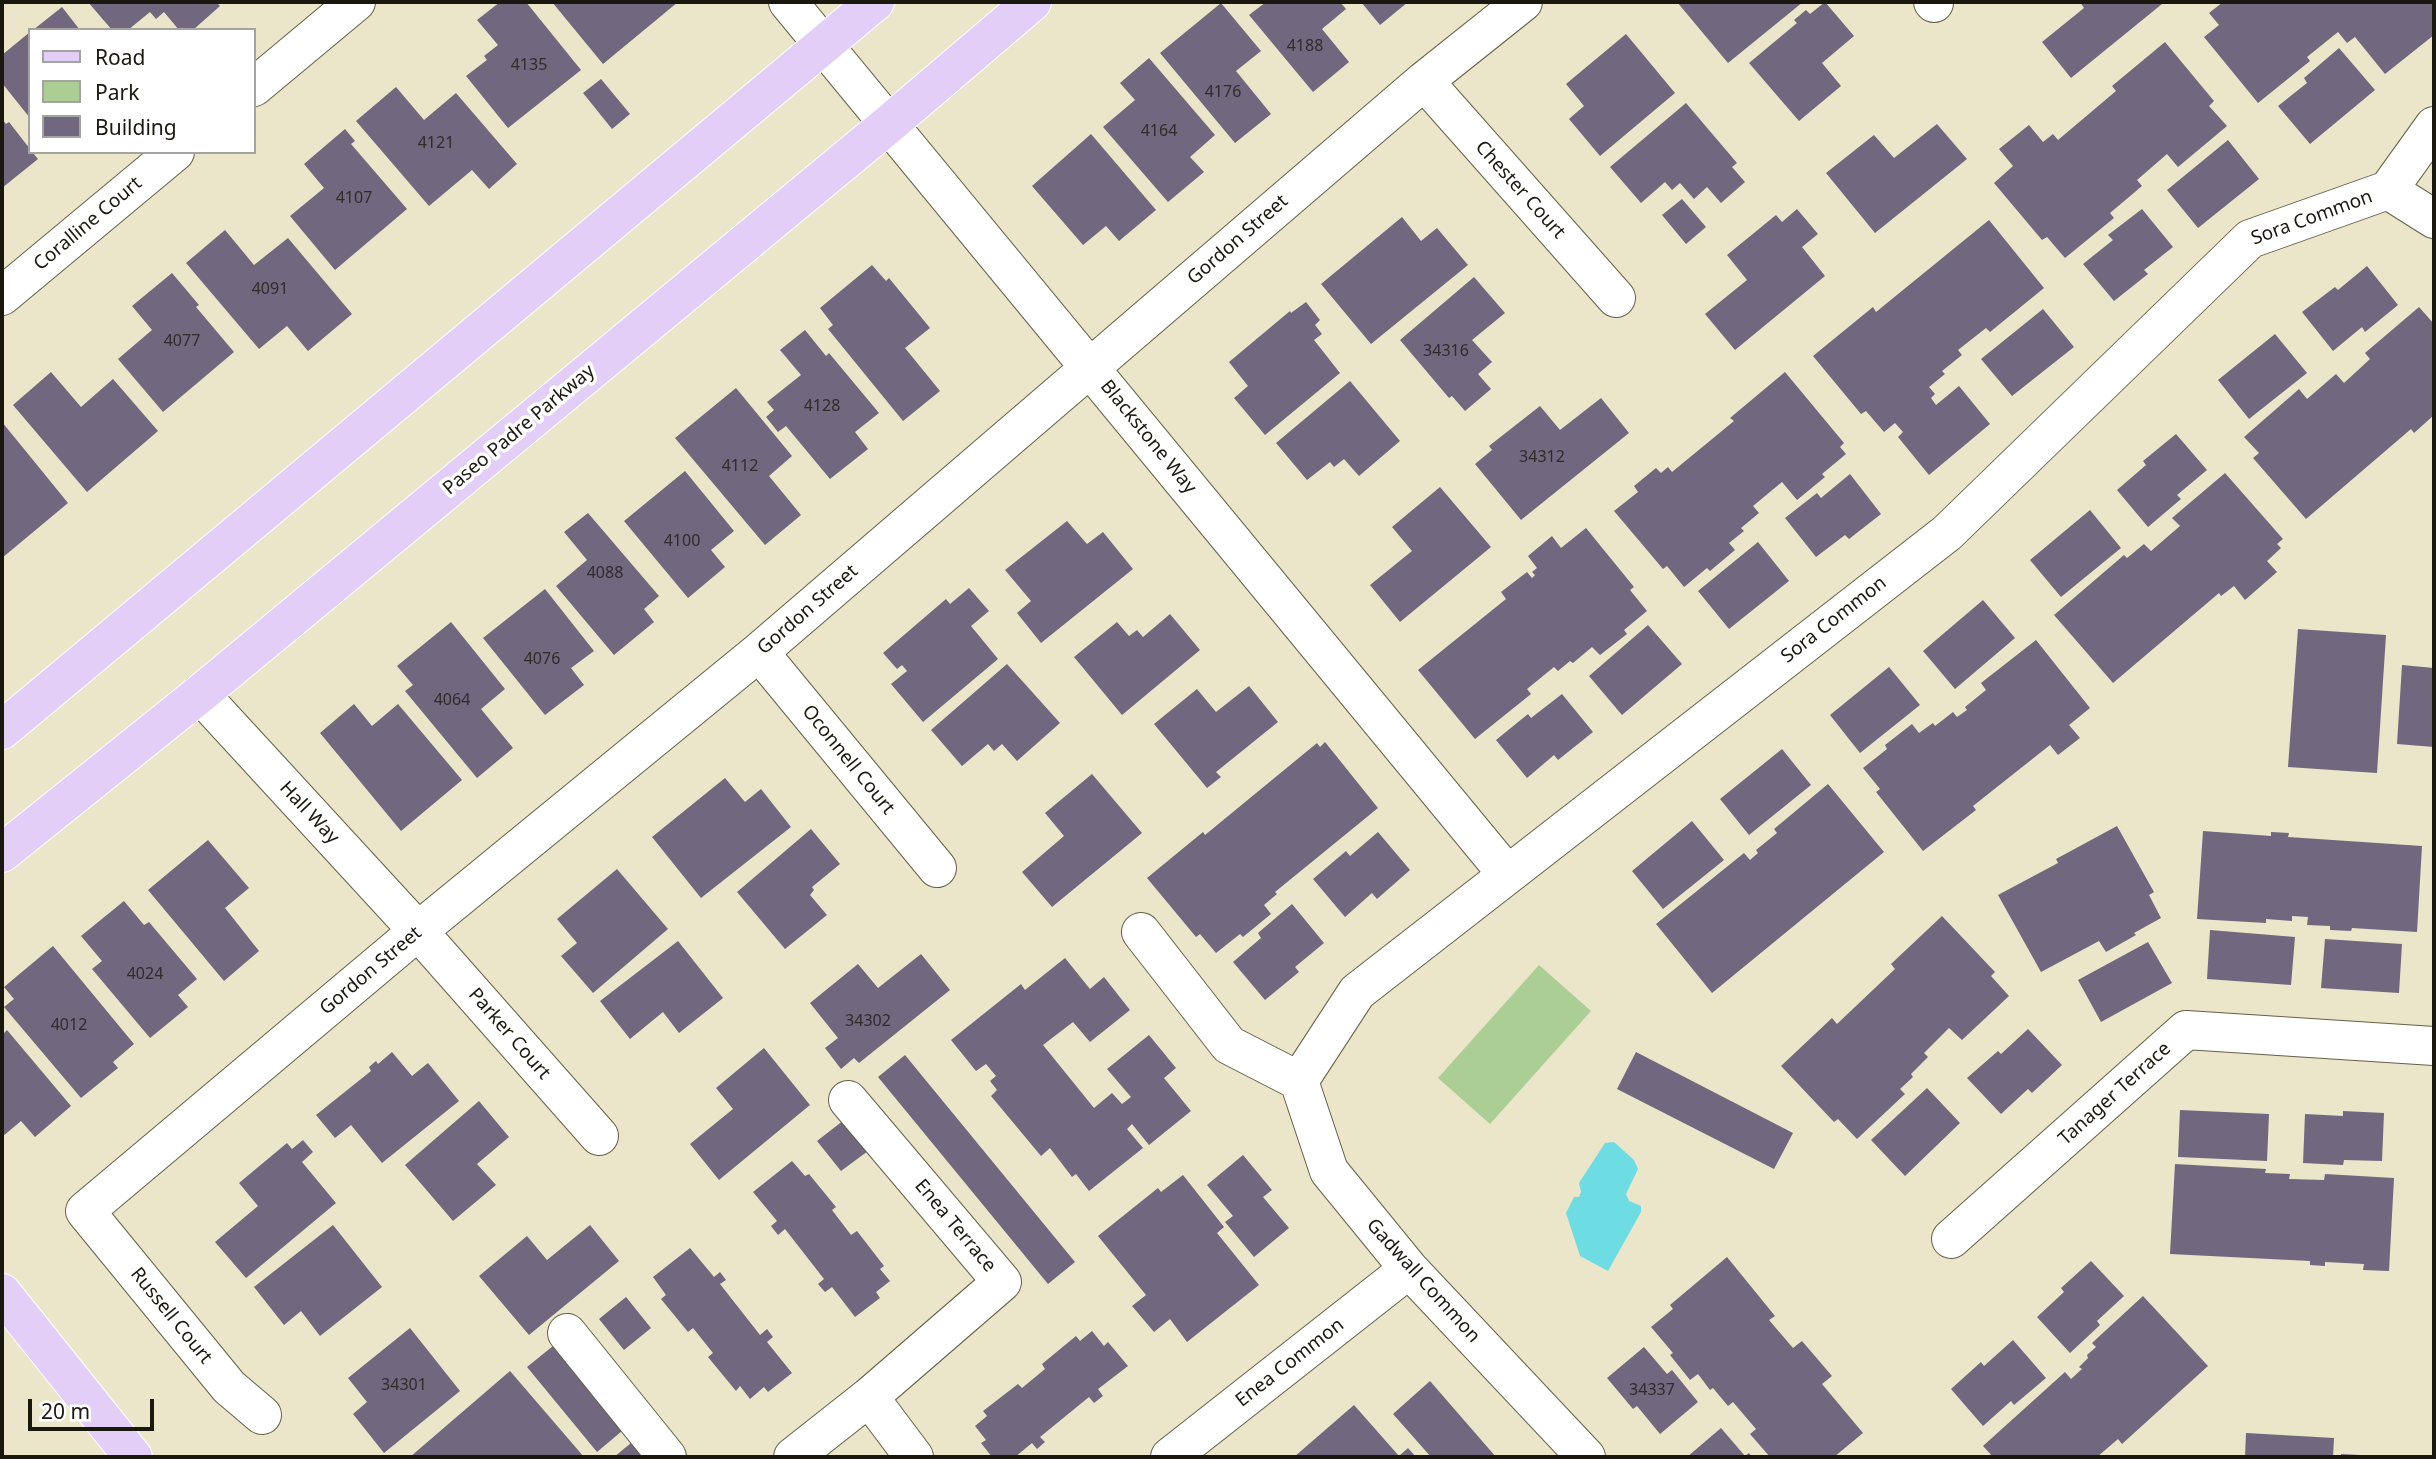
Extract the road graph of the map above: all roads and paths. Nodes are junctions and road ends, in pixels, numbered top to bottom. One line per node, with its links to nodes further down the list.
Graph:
1 (356, 2): 8 (street)
2 (788, 2): 6 (street, Blackstone Way)
3 (875, 2): 6 (main road)
4 (1032, 2): 9 (main road, Paseo Padre Parkway)
5 (1524, 2): 7 (street, Gordon Street)
6 (824, 44): 9 (street, Blackstone Way); 19 (main road)
7 (1424, 81): 15 (street, Chester Court); 16 (street, Gordon Street)
8 (256, 85)
9 (889, 124): 16 (street, Blackstone Way); 18 (main road, Paseo Padre Parkway)
10 (2434, 126): 12 (street)
11 (173, 154): 14 (street, Coralline Court)
12 (2388, 190): 13 (street); 22 (street, Sora Common)
13 (2434, 219)
14 (2, 296)
15 (1616, 298)
16 (1090, 366): 17 (street, Gordon Street); 22 (street, Blackstone Way)
17 (759, 652): 21 (street, Oconnell Court); 23 (street, Gordon Street)
18 (200, 694): 20 (main road, Paseo Padre Parkway); 23 (street, Hall Way)
19 (2, 730)
20 (2, 853)
21 (937, 868)
22 (1507, 874): 26 (street, Sora Common)
23 (418, 931): 28 (street, Parker Court); 29 (street, Gordon Street)
24 (1141, 932): 26 (street)
25 (2434, 1046): 30 (street, Tanager Terrace)
26 (1299, 1081): 31 (street, Gadwall Common)
27 (848, 1100): 34 (street, Enea Terrace)
28 (600, 1136)
29 (85, 1211): 35 (street, Russell Court)
30 (1951, 1239)
31 (1409, 1269): 40 (street, Enea Common); 41 (street, Gadwall Common)
32 (2, 1293): 36 (main road)
33 (567, 1333): 37 (street)
34 (869, 1397): 38 (street, Enea Terrace); 39 (street)
35 (262, 1415)
36 (133, 1457)
37 (667, 1457)
38 (793, 1457)
39 (914, 1457)
40 (1170, 1457)
41 (1586, 1457)

